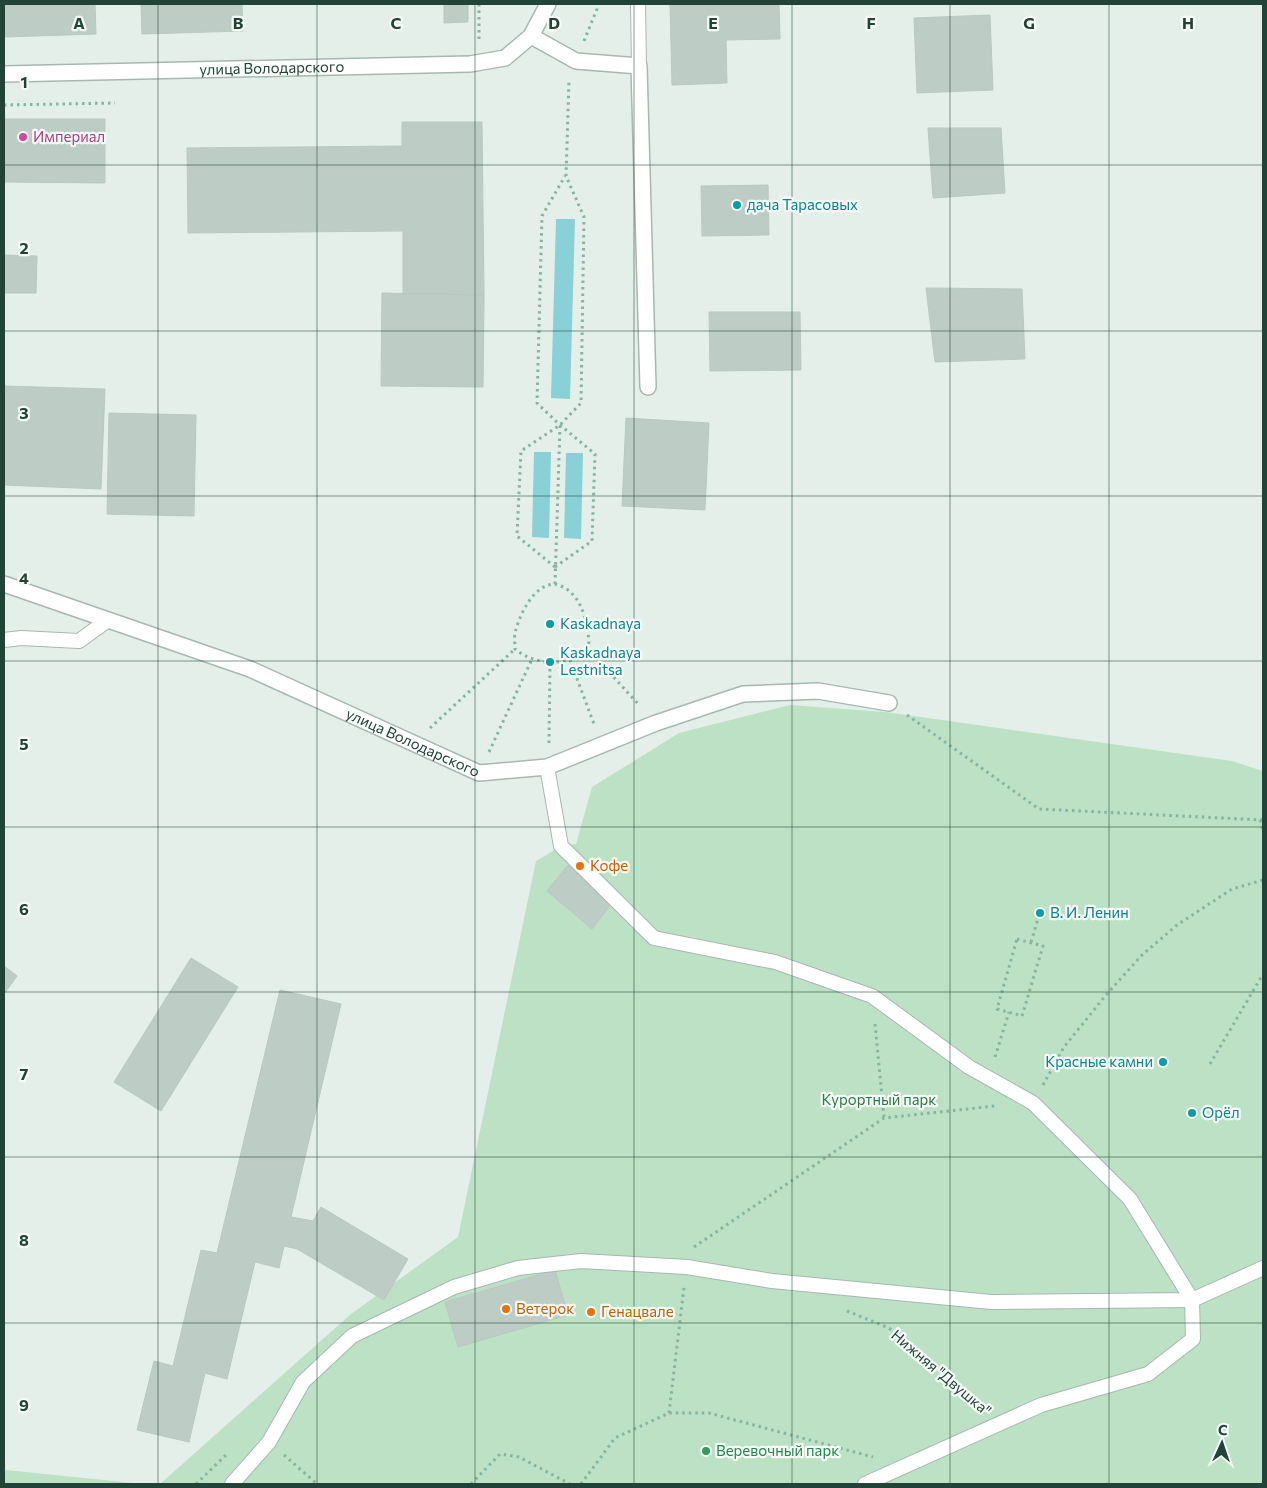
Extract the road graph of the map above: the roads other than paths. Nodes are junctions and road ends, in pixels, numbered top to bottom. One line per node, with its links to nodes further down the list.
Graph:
1 (548, 4): 3 (street)
2 (638, 4): 4 (lane)
3 (531, 36): 4 (street); 5 (street, улица Володарского)
4 (639, 66): 6 (street)
5 (4, 74)
6 (648, 387)
7 (4, 584): 8 (street, улица Володарского)
8 (108, 620): 9 (lane); 11 (street, улица Володарского)
9 (4, 640)
10 (889, 703): 11 (street, улица Володарского)
11 (547, 768): 13 (lane)
12 (1263, 1268): 13 (lane)
13 (1192, 1300): 14 (lane); 15 (lane, Нижняя "Двушка")
14 (232, 1484)
15 (865, 1484)

